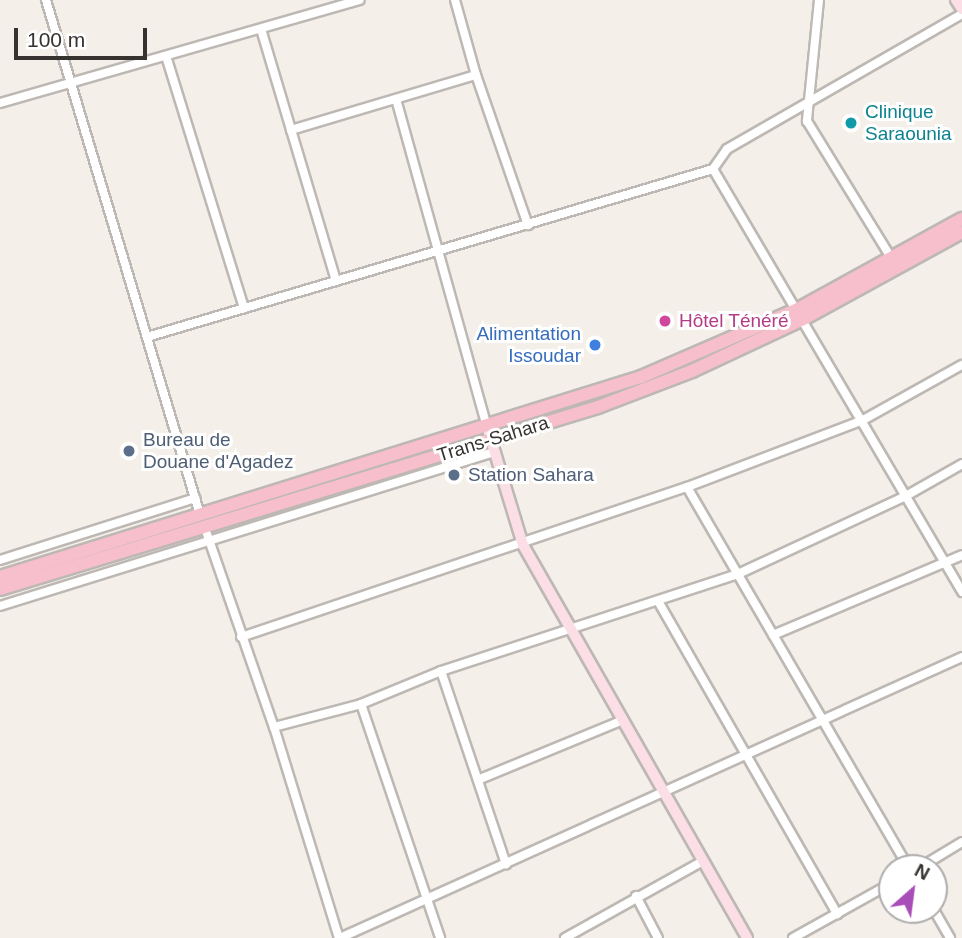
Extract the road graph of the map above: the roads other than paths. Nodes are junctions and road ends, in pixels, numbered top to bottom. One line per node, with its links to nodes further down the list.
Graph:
1 (46, 0): 11 (street)
2 (360, 0): 6 (street)
3 (455, 0): 10 (street)
4 (819, 0): 13 (street)
5 (956, 0): 7 (street)
6 (349, 1): 8 (street)
7 (962, 12): 13 (street)
8 (261, 29): 9 (street); 15 (street)
9 (166, 56): 11 (street); 24 (street)
10 (476, 75): 12 (street); 18 (street)
11 (71, 83): 14 (street); 26 (street)
12 (396, 99): 15 (street); 21 (street)
13 (810, 102): 16 (street); 22 (street)
14 (0, 103)
15 (291, 130): 23 (street)
16 (713, 169): 18 (street); 25 (street)
17 (962, 219): 20 (main road, Trans-Sahara)
18 (528, 225): 21 (street)
19 (962, 232): 20 (main road, Trans-Sahara)
20 (919, 250): 22 (main road, Trans-Sahara); 25 (main road, Trans-Sahara)
21 (436, 251): 23 (street); 29 (street)
22 (892, 259): 25 (main road, Trans-Sahara)
23 (336, 281): 24 (street)
24 (244, 309): 26 (street)
25 (801, 314): 28 (street); 29 (main road, Trans-Sahara); 30 (main road, Trans-Sahara)
26 (147, 337): 34 (street)
27 (962, 365): 28 (street)
28 (863, 420): 32 (street); 33 (street)
29 (487, 427): 30 (street); 35 (main road, Trans-Sahara)
30 (493, 446): 36 (main road, Trans-Sahara); 37 (street)
31 (962, 464): 33 (street)
32 (687, 487): 37 (street); 41 (street)
33 (904, 497): 40 (street); 41 (street)
34 (195, 498): 35 (street); 39 (street)
35 (200, 515): 42 (main road, Trans-Sahara)
36 (207, 534): 43 (main road, Trans-Sahara); 46 (street); 49 (street)
37 (523, 545): 47 (street); 49 (street)
38 (962, 555): 40 (street)
39 (0, 560)
40 (945, 565): 44 (street); 48 (street)
41 (738, 575): 45 (street); 48 (street)
42 (0, 577)
43 (0, 589)
44 (962, 592)
45 (658, 601): 47 (street); 56 (street)
46 (0, 606)
47 (571, 631): 51 (street); 53 (street)
48 (773, 635): 54 (street)
49 (241, 637): 55 (street)
50 (962, 657): 54 (street)
51 (441, 671): 52 (street); 57 (street)
52 (361, 704): 55 (street); 66 (street)
53 (623, 720): 57 (street); 58 (street)
54 (823, 720): 56 (street); 60 (street)
55 (274, 727): 69 (street)
56 (744, 756): 58 (street); 67 (street)
57 (480, 779): 63 (street)
58 (666, 794): 62 (street); 63 (street)
59 (962, 842): 61 (street)
60 (901, 854)
61 (942, 854)
62 (703, 861): 65 (street); 72 (street)
63 (506, 864): 66 (street)
64 (878, 891): 67 (street)
65 (636, 896): 68 (street); 71 (street)
66 (426, 902): 69 (street); 70 (street)
67 (837, 914): 73 (street)
68 (570, 937)
69 (340, 938)
70 (440, 938)
71 (658, 938)
72 (747, 938)
73 (793, 938)

